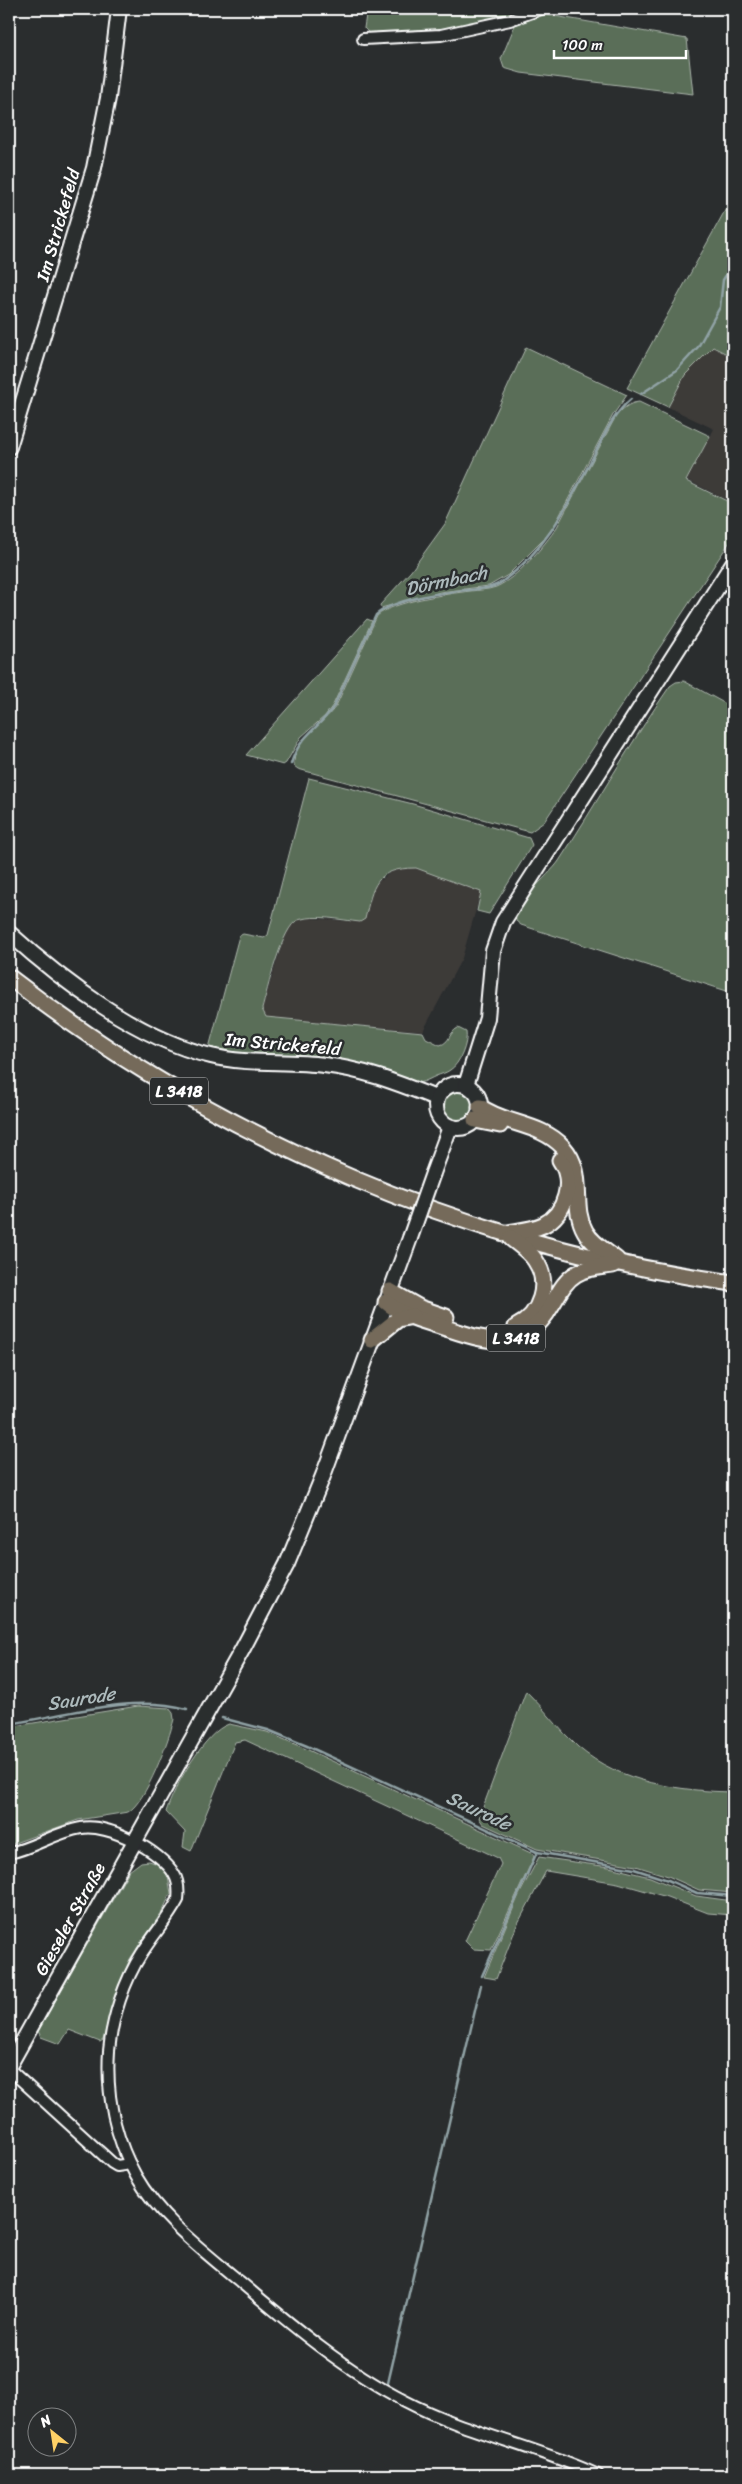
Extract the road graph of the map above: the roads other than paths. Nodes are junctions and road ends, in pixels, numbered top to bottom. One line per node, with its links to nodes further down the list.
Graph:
1 (119, 9): 4 (main road, Im Strickefeld)
2 (541, 9): 3 (street)
3 (363, 39)
4 (9, 447)
5 (733, 562): 8 (main road)
6 (9, 933): 9 (main road, Im Strickefeld)
7 (9, 978): 12 (main road, L 3418)
8 (466, 1085): 9 (main road); 10 (main road)
9 (436, 1098): 11 (main road)
10 (478, 1113): 11 (main road); 12 (main road); 13 (main road, L 3418)
11 (450, 1127): 15 (main road, Gieseler Straße, bridge)
12 (506, 1234): 13 (main road, L 3418); 15 (main road, L 3418)
13 (622, 1264): 14 (main road, L 3418); 16 (main road, L 3418)
14 (733, 1283)
15 (388, 1296): 16 (main road, L 3418); 17 (main road, Gieseler Straße)
16 (412, 1316): 17 (main road)
17 (372, 1340): 18 (main road, Gieseler Straße)
18 (134, 1842): 19 (street); 20 (main road, Gieseler Straße); 21 (street)
19 (9, 1854)
20 (9, 2068): 21 (street)
21 (130, 2164): 22 (street)
22 (598, 2475)

